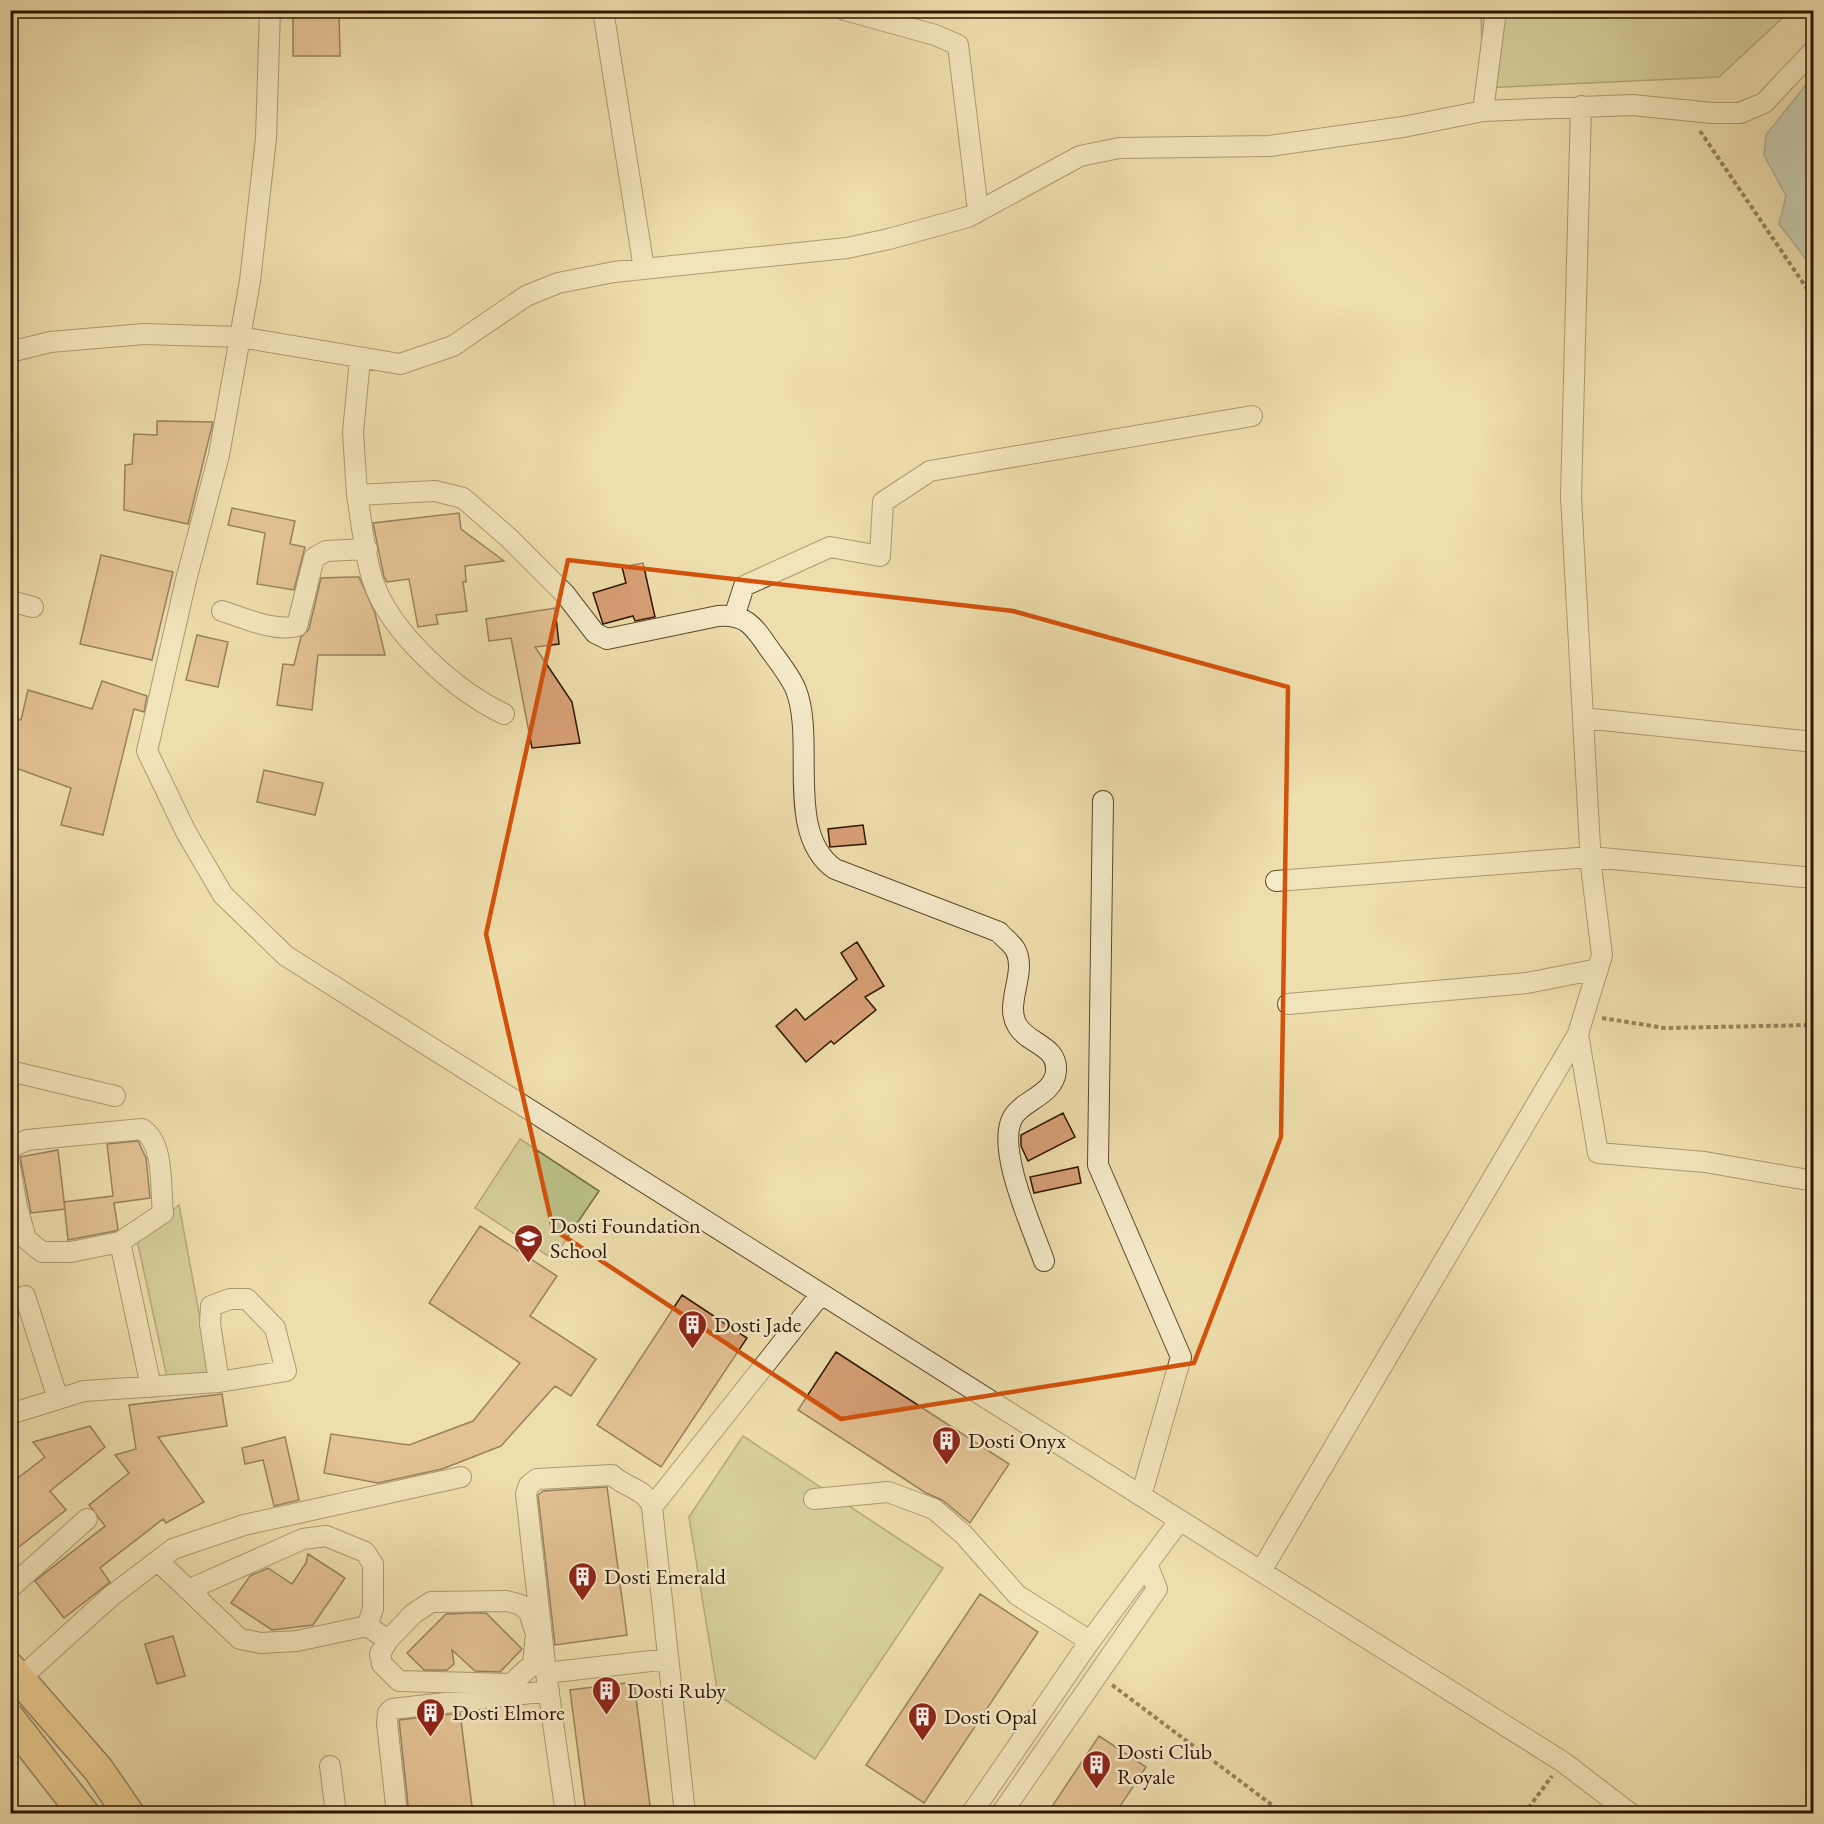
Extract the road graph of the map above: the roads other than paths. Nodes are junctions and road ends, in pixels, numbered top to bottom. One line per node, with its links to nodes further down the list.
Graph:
1 (270, 10): 10 (street)
2 (603, 10): 9 (street)
3 (845, 10): 8 (street)
4 (1496, 10): 7 (street)
5 (1814, 50): 6 (street)
6 (1581, 106): 7 (street); 21 (street)
7 (1483, 111): 8 (street)
8 (978, 211): 9 (street)
9 (644, 269): 12 (street)
10 (240, 337): 11 (street); 12 (street); 37 (street)
11 (10, 352)
12 (360, 359): 14 (street)
13 (1252, 416): 19 (street)
14 (357, 495): 15 (street); 19 (street)
15 (367, 549): 18 (street); 20 (street)
16 (10, 601): 17 (street)
17 (33, 607)
18 (222, 611)
19 (735, 614): 36 (street)
20 (504, 714)
21 (1583, 718): 22 (street); 24 (street)
22 (1814, 742)
23 (1103, 801): 44 (street)
24 (1591, 857): 25 (street); 26 (street); 27 (street)
25 (1814, 878)
26 (1276, 881)
27 (1598, 969): 28 (street); 29 (street)
28 (1288, 1004)
29 (1578, 1034): 34 (street); 51 (street)
30 (10, 1071): 31 (street)
31 (115, 1096)
32 (10, 1148): 35 (street)
33 (10, 1167): 35 (street)
34 (1814, 1181)
35 (120, 1242): 40 (street)
36 (1044, 1261)
37 (821, 1294): 44 (street); 46 (street)
38 (25, 1296): 41 (street)
39 (219, 1382): 39 (street); 40 (street)
40 (152, 1387): 41 (street)
41 (58, 1399): 42 (street)
42 (10, 1414)
43 (461, 1477): 49 (street)
44 (1141, 1496): 48 (street)
45 (814, 1499): 56 (street)
46 (652, 1507): 57 (street); 59 (street)
47 (87, 1519): 52 (street)
48 (1180, 1520): 50 (street); 51 (street)
49 (158, 1561): 53 (street); 58 (street)
50 (1147, 1564): 56 (street); 70 (street)
51 (1261, 1571): 71 (street)
52 (10, 1588)
53 (188, 1590): 54 (street); 54 (street)
54 (367, 1626): 55 (street)
55 (388, 1640): 55 (street)
56 (1090, 1641): 69 (street)
57 (669, 1659): 59 (street); 68 (street)
58 (14, 1678): 60 (highway)
59 (547, 1682): 66 (street); 67 (street)
60 (47, 1710): 61 (street); 64 (highway)
61 (14, 1728): 63 (highway)
62 (330, 1766): 65 (street)
63 (84, 1814)
64 (129, 1814)
65 (336, 1814)
66 (396, 1814)
67 (566, 1814)
68 (685, 1814)
69 (971, 1814)
70 (1001, 1814)
71 (1631, 1814)

